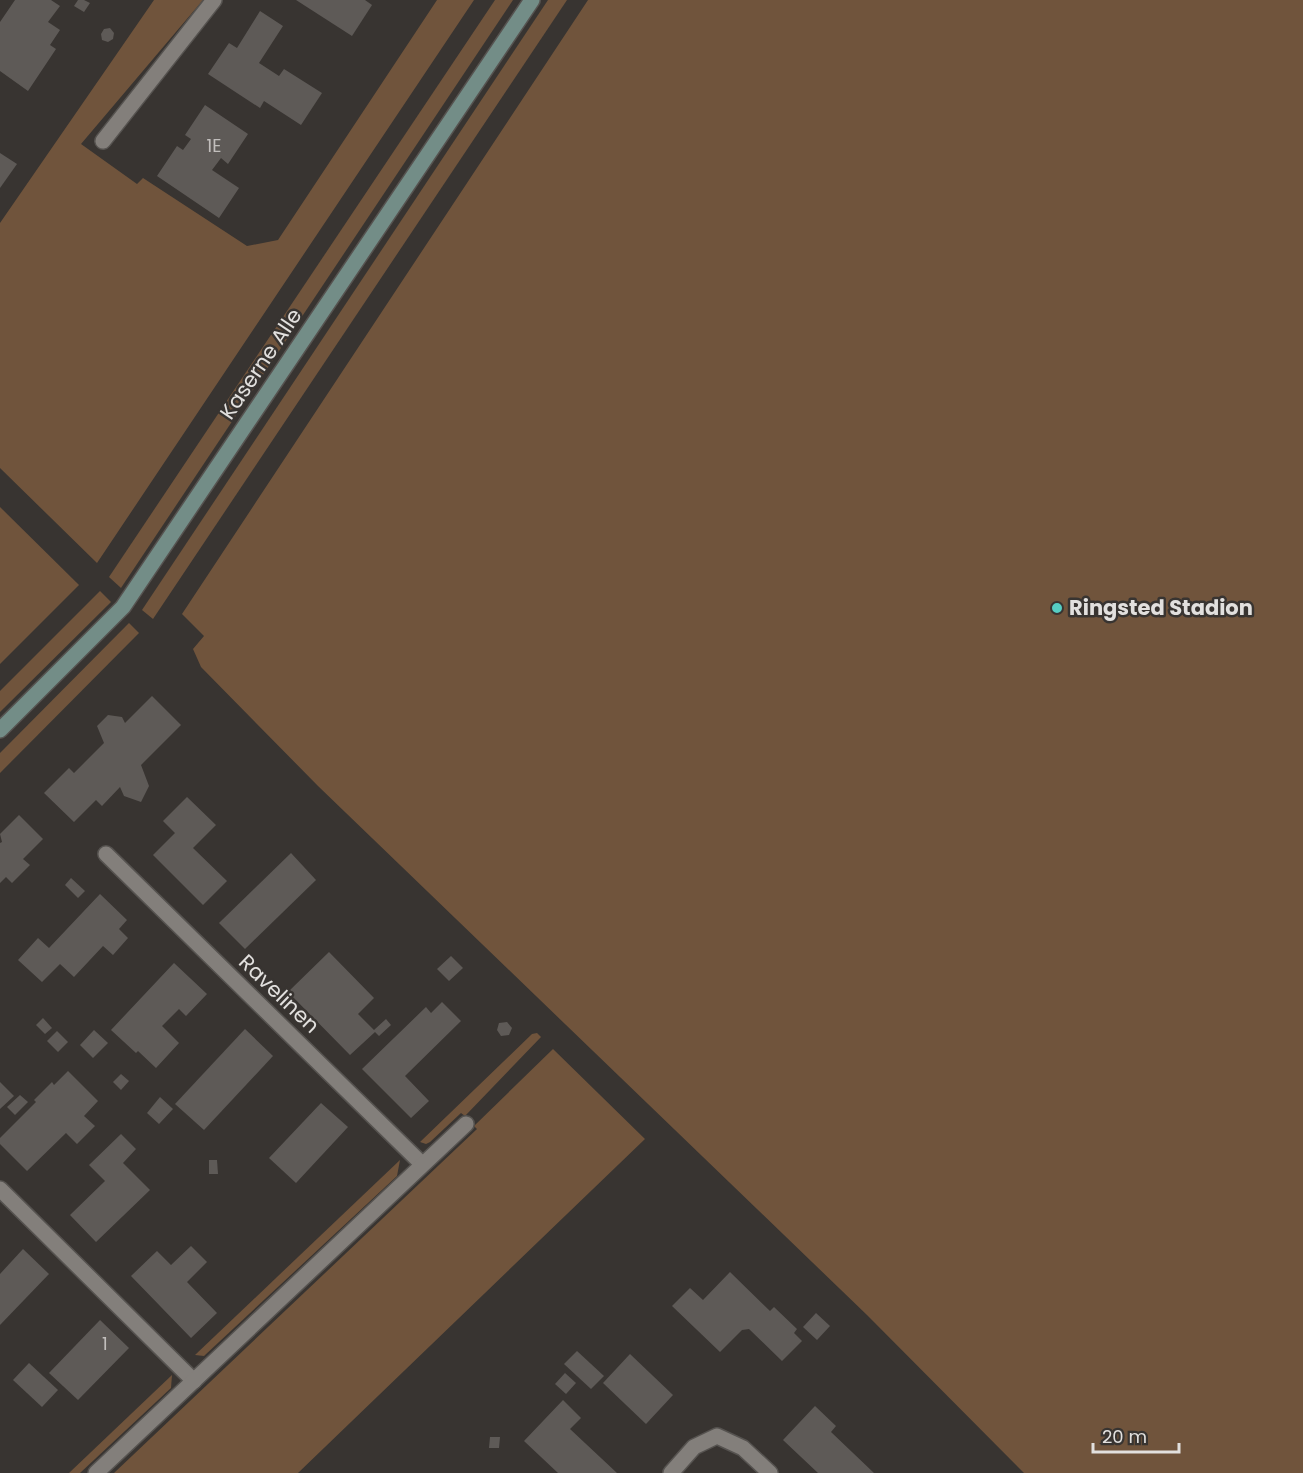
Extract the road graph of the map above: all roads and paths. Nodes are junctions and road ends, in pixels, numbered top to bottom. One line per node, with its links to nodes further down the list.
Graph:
1 (214, 0): 3 (street)
2 (532, 0): 4 (street, Kaserne Alle)
3 (103, 141)
4 (0, 730)
5 (106, 854): 7 (street, Ravelinen)
6 (466, 1124): 7 (street)
7 (423, 1164): 9 (street)
8 (0, 1189): 9 (street)
9 (194, 1381): 10 (street)
10 (96, 1473)
11 (671, 1473): 12 (street)
12 (770, 1473)

